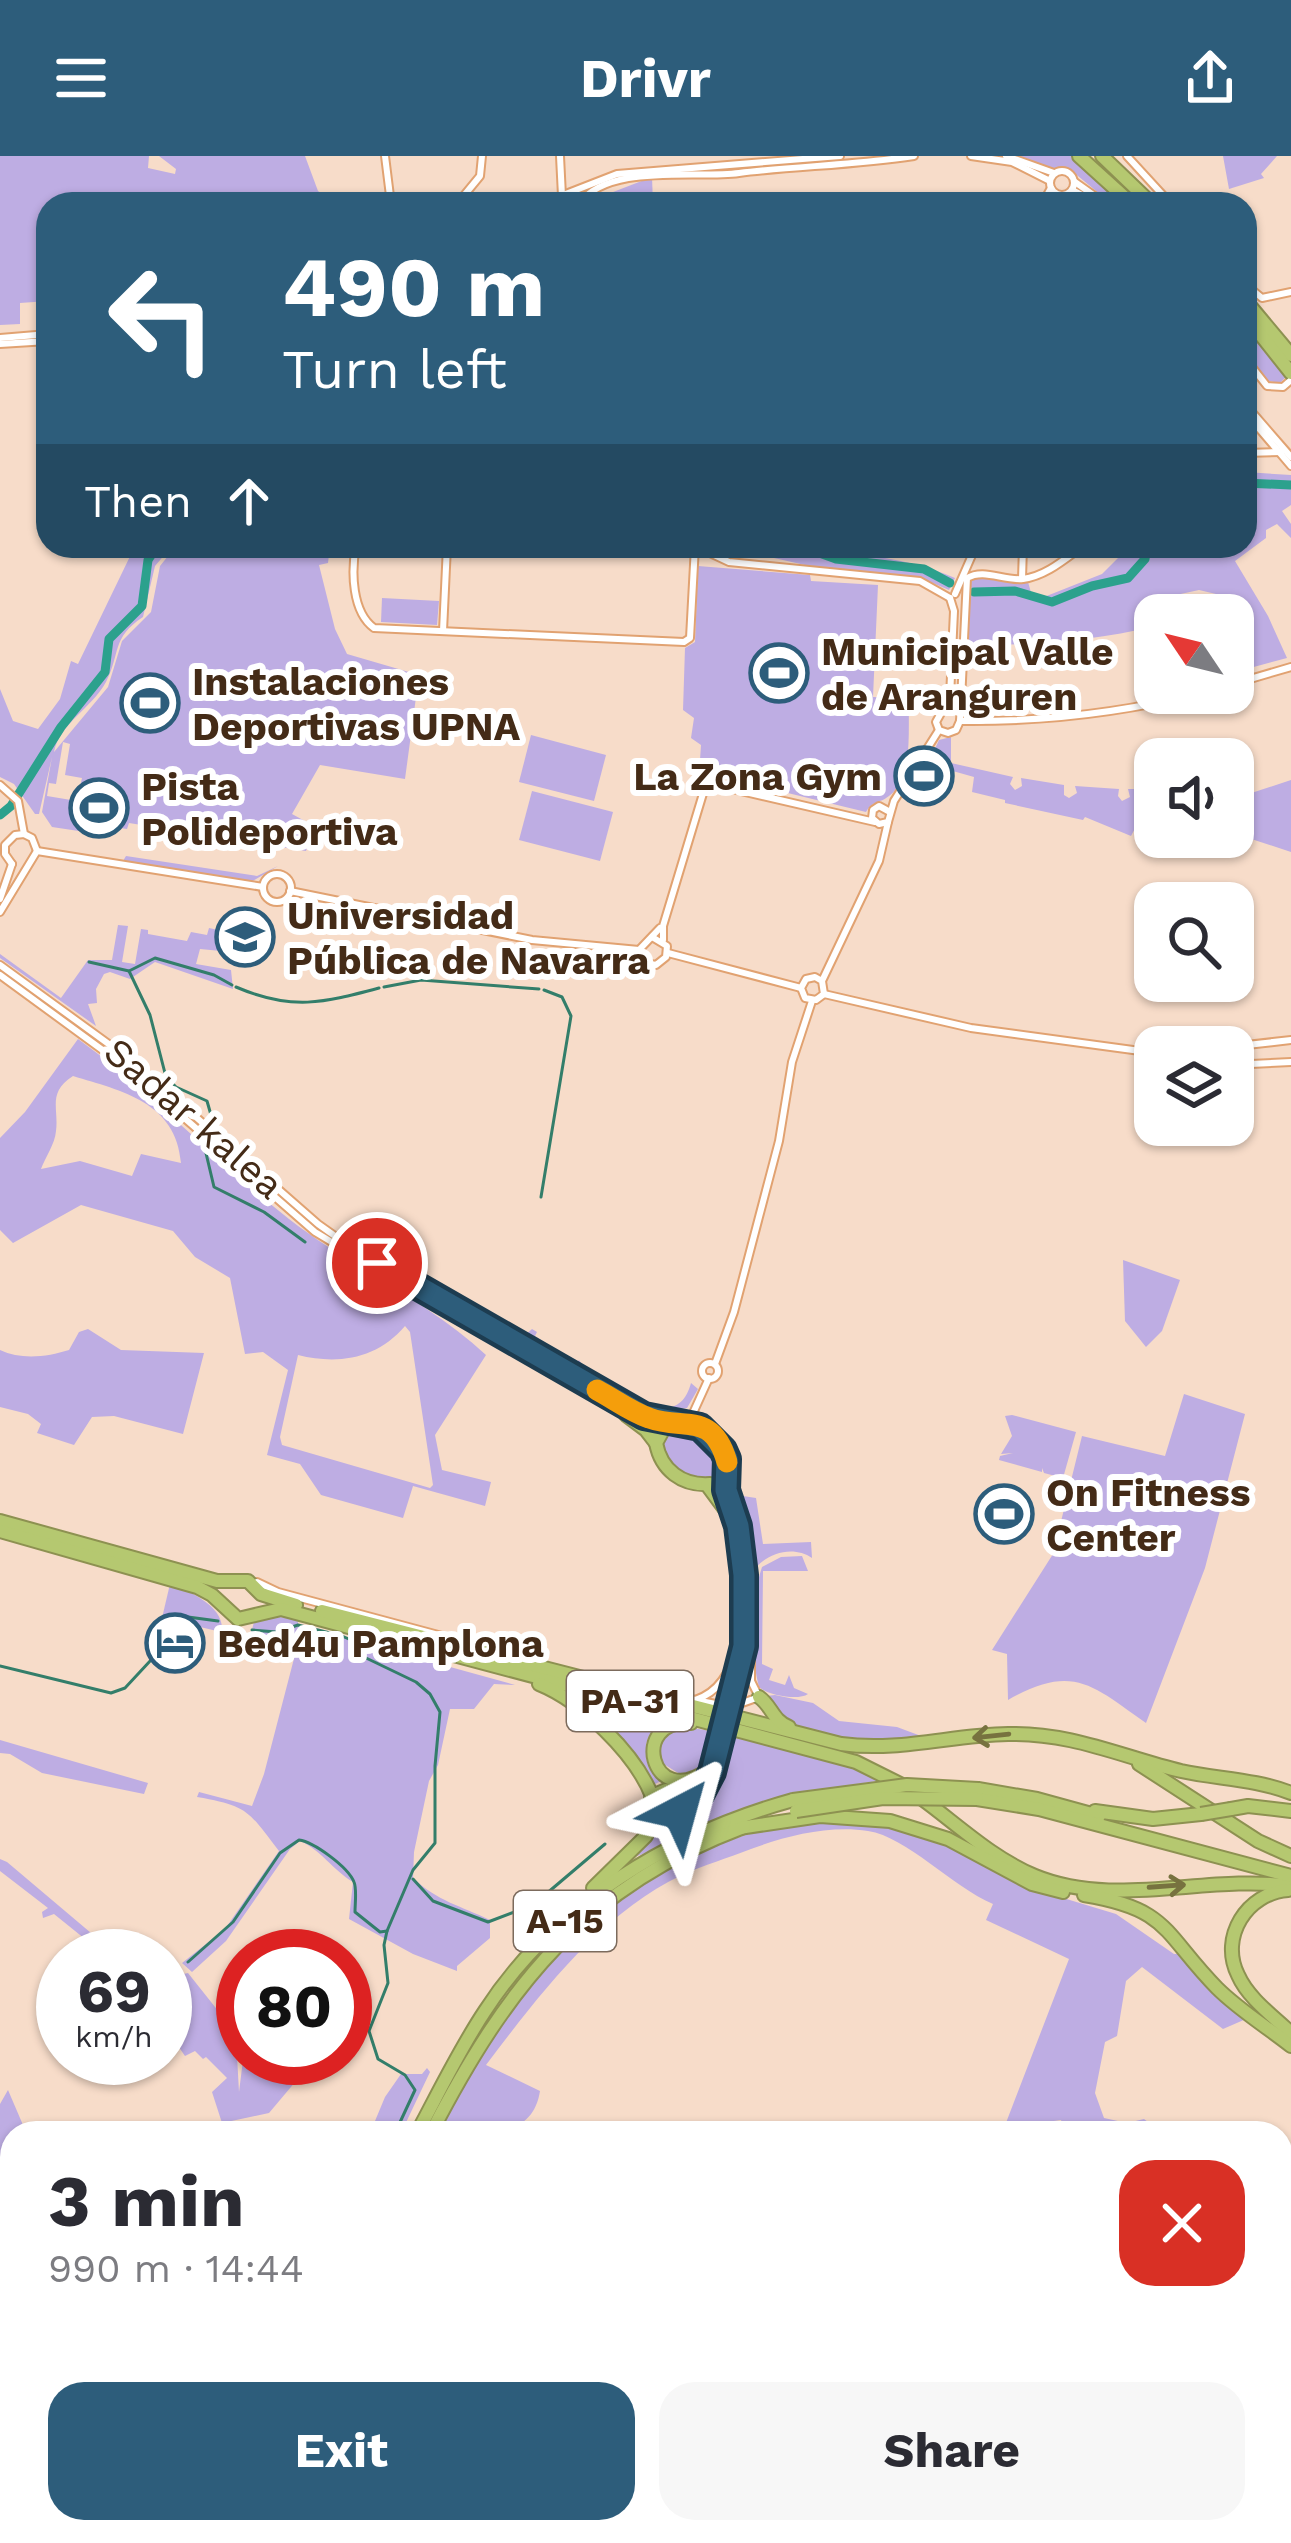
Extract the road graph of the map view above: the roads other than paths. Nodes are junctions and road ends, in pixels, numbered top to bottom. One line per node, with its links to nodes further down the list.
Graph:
1 (385, 156): 16 (street)
2 (482, 156): 17 (street)
3 (560, 156): 18 (street)
4 (840, 156): 12 (street)
5 (914, 156): 12 (street)
6 (971, 156): 14 (street)
7 (1006, 156): 14 (street)
8 (1083, 156): 26 (highway)
9 (1102, 156): 27 (highway)
10 (1115, 156): 28 (highway)
11 (1127, 156): 29 (street)
12 (739, 168): 13 (street)
13 (651, 174): 19 (street); 20 (street)
14 (1052, 181): 15 (street); 21 (street); 22 (street)
15 (1072, 188): 23 (street); 24 (street); 25 (street)
16 (390, 192)
17 (467, 192)
18 (564, 192)
19 (573, 192)
20 (589, 192)
21 (1047, 192)
22 (1059, 192)
23 (1066, 192)
24 (1069, 192)
25 (1080, 192)
26 (1122, 192)
27 (1142, 192)
28 (1146, 192)
29 (1160, 192)
30 (1291, 292): 31 (street)
31 (1257, 294)
32 (1257, 314): 36 (highway)
33 (1257, 331): 38 (highway)
34 (36, 338): 35 (street)
35 (0, 341)
36 (1291, 355)
37 (1257, 377): 38 (street)
38 (1291, 377)
39 (1257, 422): 43 (street)
40 (1257, 423): 41 (street)
41 (1281, 452): 42 (street); 43 (street)
42 (1257, 453)
43 (1291, 462)
44 (356, 558): 56 (street)
45 (446, 558): 56 (street)
46 (694, 558): 56 (street)
47 (720, 558): 52 (street)
48 (970, 558): 52 (street)
49 (1023, 558): 51 (street)
50 (1067, 558): 51 (street)
51 (1022, 579): 53 (street)
52 (952, 596): 53 (street); 55 (street)
53 (964, 596): 54 (street)
54 (964, 610): 55 (street); 61 (street)
55 (954, 611): 60 (street)
56 (443, 631)
57 (1291, 667): 58 (street)
58 (1254, 678)
59 (1134, 707): 61 (street)
60 (946, 709): 61 (street); 62 (street)
61 (959, 719): 62 (street)
62 (939, 730): 64 (street)
63 (0, 785): 65 (street)
64 (881, 817): 75 (street); 82 (street)
65 (24, 834): 66 (street); 68 (street)
66 (11, 837): 67 (street); 69 (street)
67 (0, 840)
68 (37, 851): 70 (street); 71 (street)
69 (6, 858): 70 (street); 73 (street)
70 (26, 866): 74 (street)
71 (263, 887): 72 (street); 72 (street)
72 (290, 891): 78 (street)
73 (0, 899)
74 (0, 912)
75 (663, 926): 76 (street); 77 (street)
76 (652, 937): 77 (street); 78 (street)
77 (663, 940): 79 (street)
78 (639, 950): 79 (street)
79 (668, 953): 83 (street)
80 (0, 965): 91 (street, Sadar kalea)
81 (0, 975): 91 (street, Sadar kalea)
82 (822, 981): 83 (street); 84 (street)
83 (801, 988): 85 (street)
84 (824, 994): 85 (street); 88 (street)
85 (812, 1001): 92 (street)
86 (1291, 1040): 87 (street)
87 (1254, 1044)
88 (1134, 1050)
89 (1254, 1061): 90 (street)
90 (1291, 1062)
91 (510, 1344): 93 (highway); 94 (highway)
92 (689, 1422): 93 (highway); 95 (highway)
93 (667, 1423): 94 (highway)
94 (656, 1443): 96 (highway)
95 (724, 1476): 96 (highway); 98 (highway)
96 (707, 1485): 100 (highway)
97 (0, 1521): 101 (highway, PA-31)
98 (738, 1526): 102 (highway); 107 (highway)
99 (0, 1531): 104 (highway, PA-31)
100 (735, 1542): 107 (highway); 109 (street)
101 (228, 1583): 103 (highway, PA-31); 104 (highway); 109 (street)
102 (751, 1593): 108 (street)
103 (261, 1594): 105 (highway); 111 (highway, PA-31)
104 (223, 1604): 105 (highway, PA-31)
105 (256, 1614): 106 (highway, PA-31)
106 (494, 1666): 110 (highway, PA-31); 118 (highway)
107 (734, 1684): 113 (highway, bridge)
108 (759, 1697): 109 (street); 111 (highway)
109 (694, 1700)
110 (779, 1740): 114 (highway); 123 (highway, PA-31)
111 (859, 1747): 112 (highway, PA-31, one-way to 111)
112 (1106, 1748): 115 (highway); 126 (highway, PA-31)
113 (717, 1750): 114 (highway); 122 (highway)
114 (708, 1769): 116 (highway)
115 (1291, 1792)
116 (675, 1793): 118 (highway); 122 (highway)
117 (977, 1794): 119 (highway, A-15, bridge); 120 (highway, A-15); 127 (highway, A-15)
118 (652, 1796): 124 (highway)
119 (795, 1805): 125 (highway, A-15); 130 (highway, A-15)
120 (1078, 1810): 121 (highway, bridge); 127 (highway, A-15)
121 (1291, 1811)
122 (678, 1816): 124 (highway)
123 (944, 1816): 128 (highway, one-way to 128); 129 (highway, PA-31)
124 (653, 1817): 130 (highway)
125 (740, 1828): 129 (highway); 134 (highway, A-15)
126 (1291, 1856)
127 (1291, 1872)
128 (1291, 1888): 131 (highway)
129 (1064, 1892): 132 (highway, PA-31)
130 (548, 1935): 133 (highway, A-15)
131 (1291, 2033)
132 (1291, 2046)
133 (424, 2121)
134 (438, 2121)

